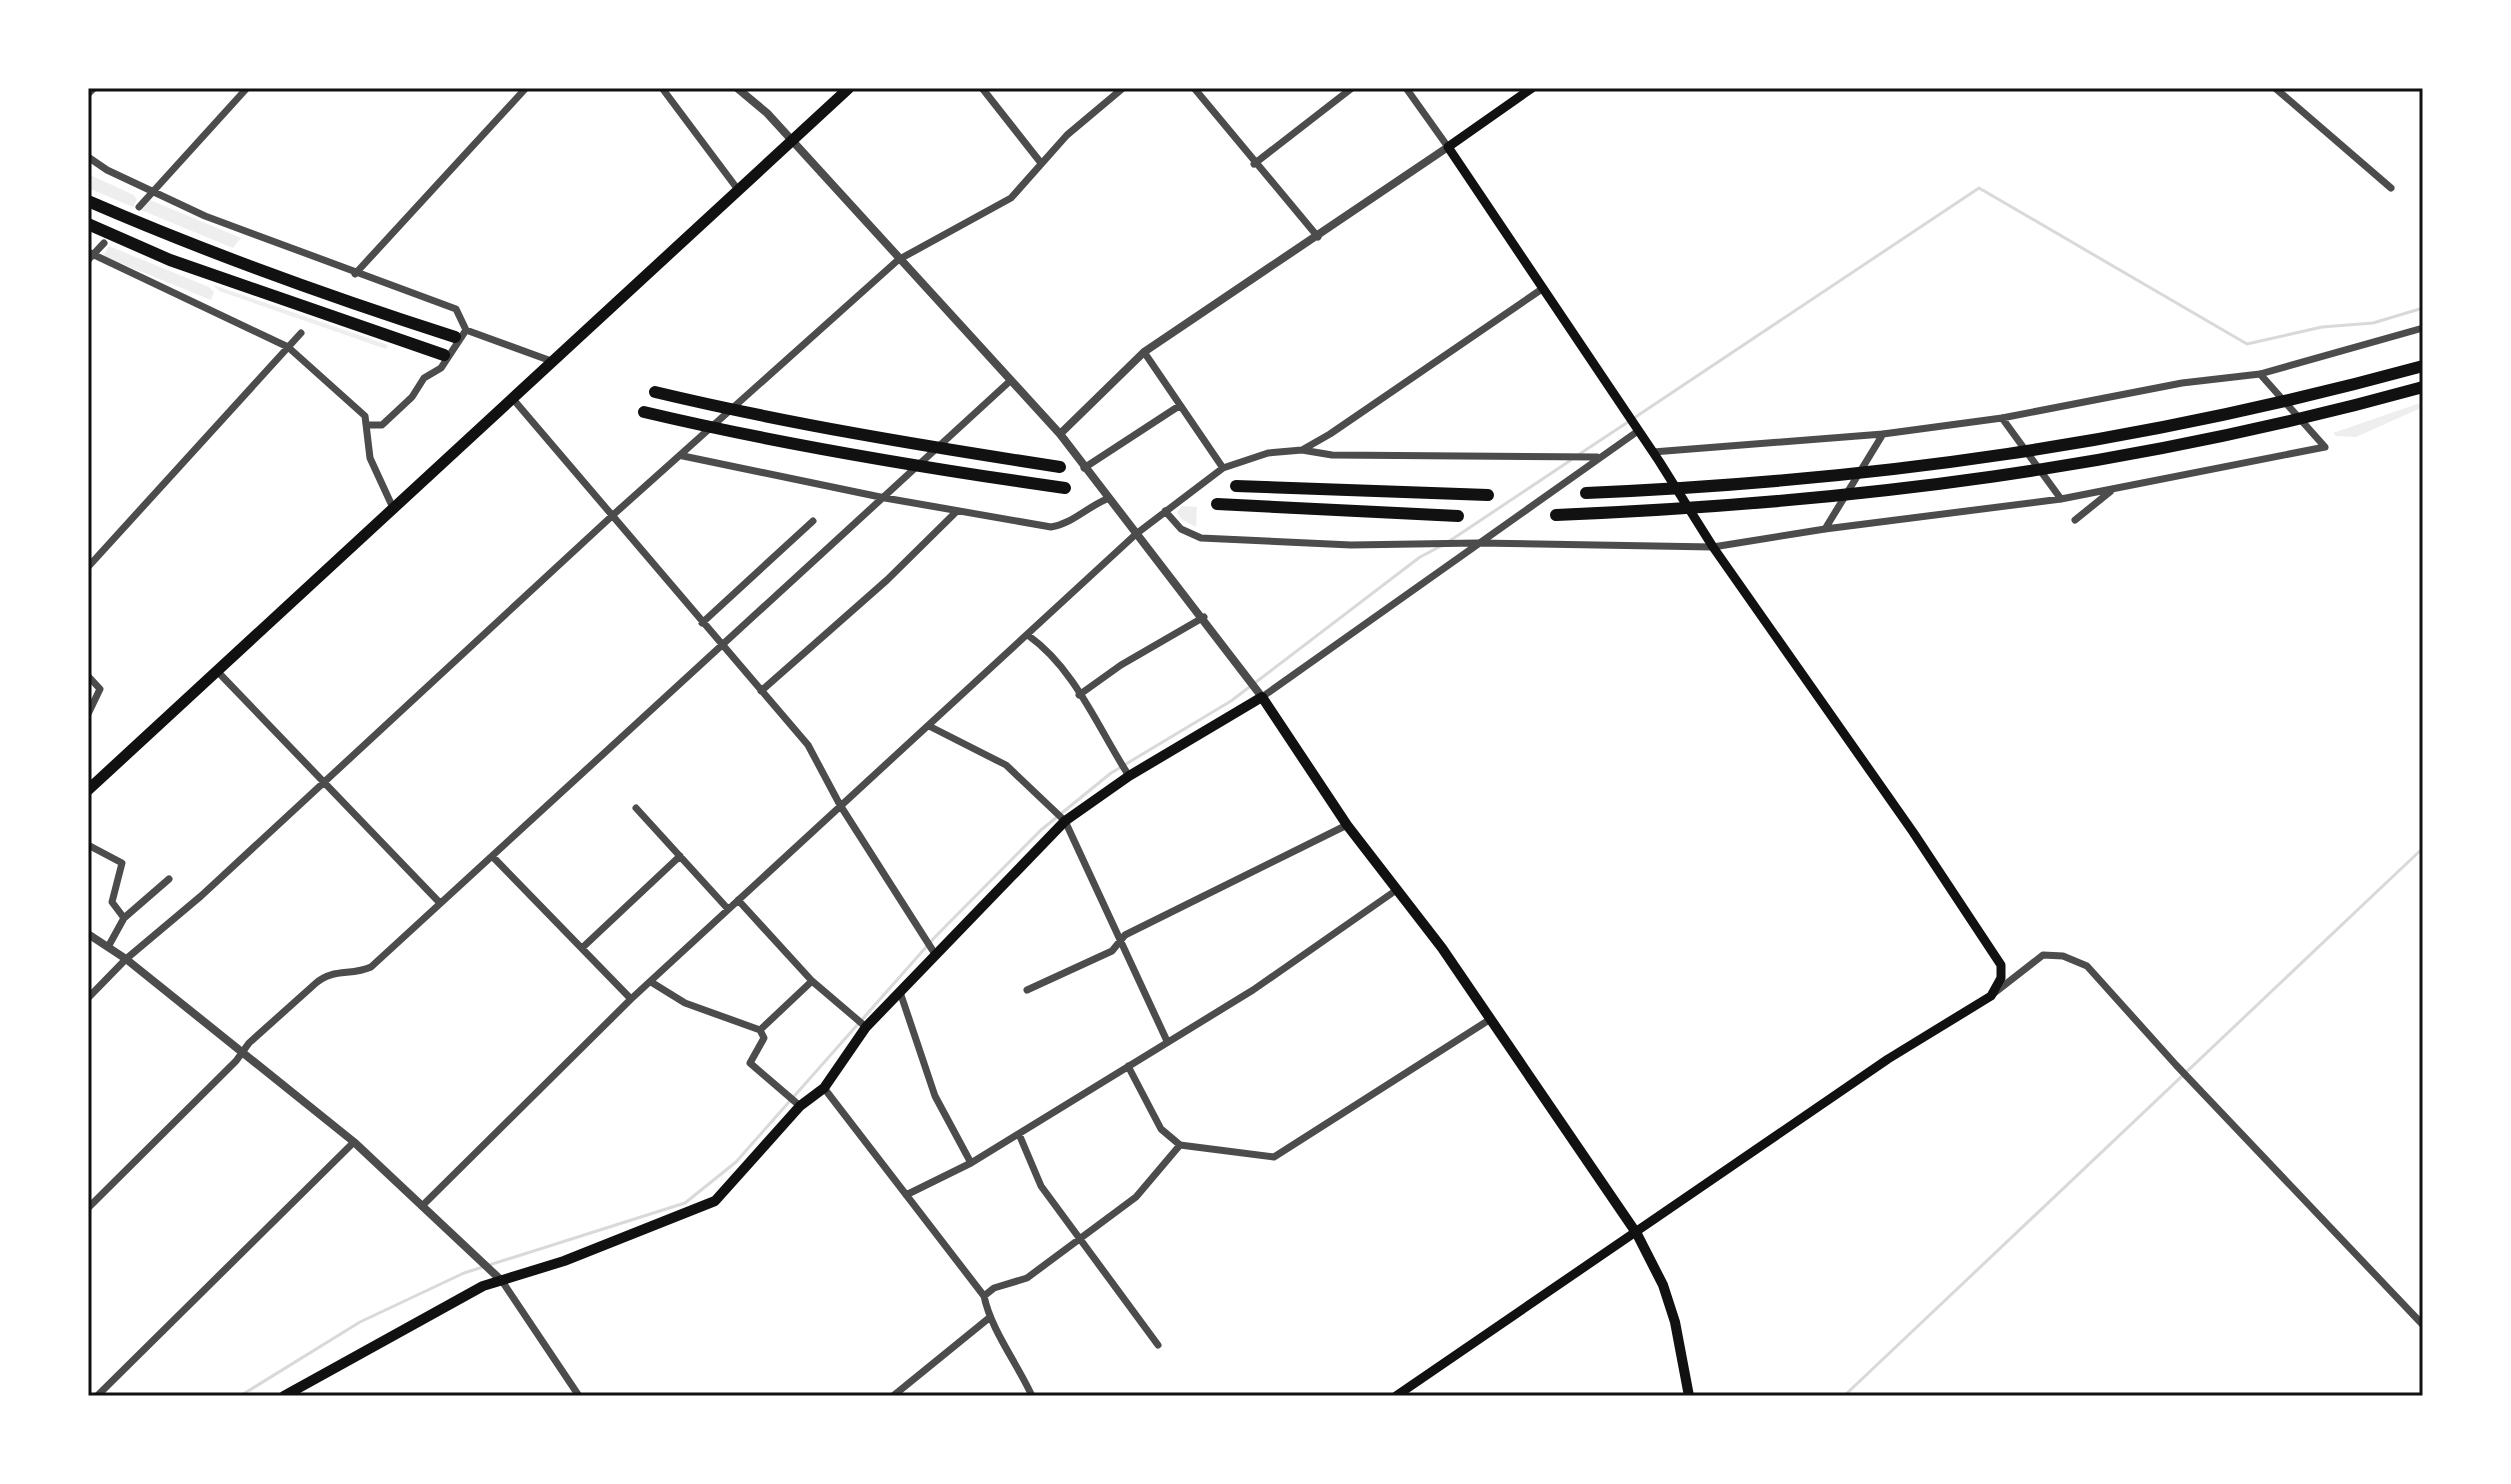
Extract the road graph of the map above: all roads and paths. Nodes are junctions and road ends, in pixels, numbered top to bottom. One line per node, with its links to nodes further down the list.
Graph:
1 (94, 88): 14 (street)
2 (247, 88): 21 (street)
3 (526, 88): 30 (street)
4 (662, 88): 22 (street)
5 (737, 88): 15 (street)
6 (849, 88): 15 (highway)
7 (982, 88): 18 (street)
8 (1123, 88): 18 (street)
9 (1194, 88): 19 (street)
10 (1352, 88): 19 (street)
11 (1406, 88): 16 (street)
12 (1532, 88): 16 (main road)
13 (2275, 88): 20 (street)
14 (88, 94)
15 (792, 141): 22 (highway); 29 (street)
16 (1448, 147): 26 (street); 31 (main road)
17 (88, 157): 21 (street)
18 (1041, 163): 29 (street)
19 (1254, 164): 26 (street)
20 (2391, 188)
21 (153, 190): 24 (street); 30 (street)
22 (739, 191): 38 (highway)
23 (88, 201): 34 (highway)
24 (139, 207)
25 (88, 224): 37 (highway)
26 (1318, 237): 36 (street)
27 (104, 243): 28 (street)
28 (90, 255): 35 (street)
29 (898, 260): 41 (street); 53 (street)
30 (355, 274): 34 (street)
31 (1542, 289): 49 (main road); 52 (street)
32 (2423, 328): 40 (street)
33 (301, 333): 35 (street)
34 (461, 334): 38 (street); 48 (street)
35 (288, 347): 48 (street); 80 (street)
36 (1144, 352): 45 (street); 50 (street)
37 (444, 355)
38 (554, 362): 44 (highway)
39 (2423, 366): 62 (highway)
40 (2262, 376): 47 (street); 61 (street)
41 (1010, 381): 50 (street); 65 (street)
42 (2423, 387): 72 (highway)
43 (655, 392): 56 (highway)
44 (513, 399): 68 (highway); 71 (street)
45 (1179, 406): 57 (street); 58 (street)
46 (644, 412): 60 (highway)
47 (2004, 421): 51 (street); 64 (street)
48 (368, 425): 68 (street)
49 (1638, 431): 54 (main road); 55 (street)
50 (1060, 434): 57 (street)
51 (1881, 436): 54 (street); 76 (street)
52 (1302, 450): 55 (street); 58 (street)
53 (683, 456): 65 (street); 71 (street)
54 (1656, 456): 79 (main road)
55 (1599, 457): 78 (street)
56 (1060, 467)
57 (1084, 468): 66 (street)
58 (1223, 468): 70 (street)
59 (1236, 486): 63 (highway)
60 (1065, 488)
61 (2114, 488): 64 (street); 74 (street)
62 (1586, 493)
63 (1488, 495)
64 (2060, 496): 76 (street)
65 (885, 498): 69 (street); 84 (street)
66 (1107, 499): 69 (street); 77 (street)
67 (1217, 504): 73 (highway)
68 (394, 510): 85 (highway)
69 (957, 511): 87 (street)
70 (1165, 511): 77 (street); 78 (street)
71 (613, 515): 82 (street); 93 (street)
72 (1556, 515)
73 (1458, 516)
74 (2075, 520)
75 (813, 521): 82 (street)
76 (1826, 526): 79 (street)
77 (1136, 534): 81 (street); 83 (street)
78 (1478, 543): 79 (street); 89 (street)
79 (1713, 547): 118 (main road)
80 (88, 567)
81 (1204, 617): 88 (street); 89 (street)
82 (702, 623): 84 (street)
83 (1029, 636): 88 (street); 91 (street)
84 (721, 646): 87 (street); 100 (street)
85 (218, 672): 93 (street); 94 (highway)
86 (88, 676): 90 (street)
87 (761, 691): 95 (street)
88 (1079, 695): 92 (street)
89 (1262, 697): 92 (main road); 98 (main road)
90 (88, 714)
91 (929, 726): 95 (street); 97 (street)
92 (1129, 776): 97 (main road)
93 (323, 781): 105 (street); 113 (street)
94 (88, 790)
95 (840, 805): 104 (street); 112 (street)
96 (636, 808): 101 (street)
97 (1065, 821): 109 (street); 112 (main road)
98 (1347, 825): 103 (main road); 109 (street)
99 (90, 849): 107 (street)
100 (492, 856): 105 (street); 111 (street)
101 (680, 856): 106 (street); 111 (street)
102 (169, 879): 107 (street)
103 (1395, 891): 121 (main road); 124 (street)
104 (738, 900): 106 (street); 114 (street)
105 (439, 902): 125 (street)
106 (728, 909): 115 (street)
107 (124, 918): 110 (street)
108 (88, 934): 110 (street)
109 (1120, 942): 116 (street); 124 (street)
110 (108, 947): 113 (street)
111 (582, 948): 120 (street)
112 (935, 954): 117 (main road)
113 (126, 959): 119 (street); 125 (street)
114 (812, 981): 122 (street); 123 (street)
115 (651, 982): 120 (street); 123 (street)
116 (1027, 990)
117 (901, 995): 122 (main road); 132 (street)
118 (1991, 996): 136 (main road); 141 (street)
119 (88, 998)
120 (631, 999): 134 (street)
121 (1489, 1020): 131 (street); 136 (main road)
122 (866, 1027): 127 (main road)
123 (760, 1030): 128 (street)
124 (1167, 1041): 126 (street)
125 (242, 1053): 130 (street); 135 (street)
126 (1128, 1066): 129 (street); 131 (street)
127 (824, 1088): 128 (main road); 133 (street)
128 (800, 1106): 138 (main road)
129 (1019, 1134): 132 (street); 137 (street)
130 (354, 1142): 134 (street); 143 (street)
131 (1180, 1145): 137 (street)
132 (971, 1163): 133 (street)
133 (906, 1195): 139 (street)
134 (422, 1206): 138 (street)
135 (88, 1208)
136 (1637, 1234): 148 (main road); 149 (main road)
137 (1077, 1239): 139 (street); 142 (street)
138 (502, 1281): 144 (main road); 145 (street)
139 (984, 1296): 140 (street)
140 (989, 1318): 146 (street); 147 (street)
141 (2423, 1325)
142 (1158, 1345)
143 (97, 1396)
144 (284, 1396)
145 (579, 1396)
146 (893, 1396)
147 (1032, 1396)
148 (1396, 1396)
149 (1689, 1396)

